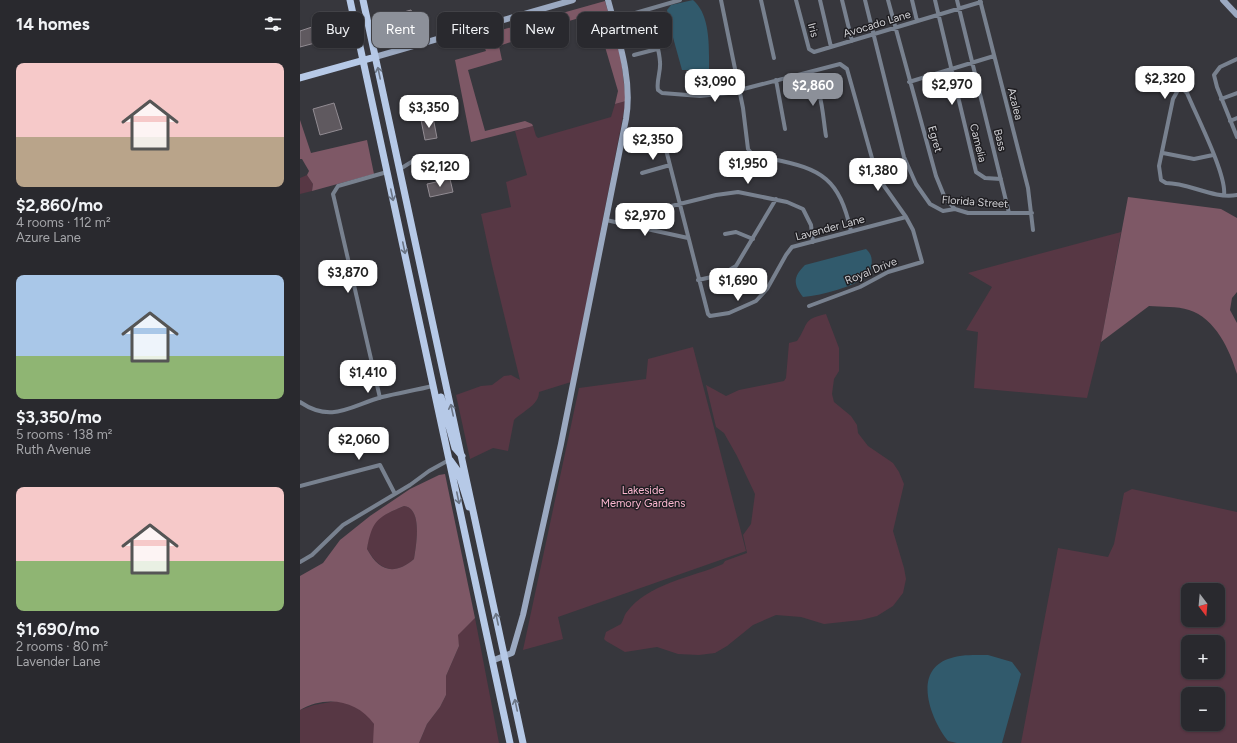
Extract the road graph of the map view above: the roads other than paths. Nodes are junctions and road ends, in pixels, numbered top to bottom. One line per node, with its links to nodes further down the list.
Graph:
1 (350, 0): 35 (main road)
2 (363, 0): 32 (main road)
3 (573, 0): 32 (street)
4 (608, 0): 69 (street)
5 (680, 0): 19 (street)
6 (721, 0): 42 (street)
7 (761, 0): 33 (street)
8 (796, 0): 29 (street, Iris)
9 (820, 0): 27 (street)
10 (842, 0): 26 (street)
11 (865, 0): 25 (street)
12 (888, 0): 24 (street, Egret)
13 (912, 0): 23 (street)
14 (935, 0): 21 (street, Camelia)
15 (957, 0): 18 (street, Bass)
16 (1223, 0): 22 (street)
17 (981, 1): 18 (street, Avocado Lane); 31 (street, Azalea)
18 (960, 8): 21 (street, Avocado Lane); 36 (street, Bass)
19 (647, 10): 20 (street); 28 (street)
20 (640, 12)
21 (938, 15): 23 (street, Avocado Lane); 37 (street, Camelia)
22 (1237, 15)
23 (916, 21): 24 (street, Avocado Lane)
24 (896, 27): 25 (street, Avocado Lane); 41 (street, Egret)
25 (874, 34): 26 (street, Avocado Lane); 64 (street, Florida Street)
26 (852, 41): 27 (street, Avocado Lane)
27 (831, 47): 29 (street, Avocado Lane)
28 (657, 49): 30 (street); 42 (street, Royal Drive)
29 (824, 49)
30 (634, 55)
31 (994, 56): 36 (street); 67 (street, Azalea)
32 (375, 57): 35 (main road); 56 (main road, one-way to 32)
33 (774, 58)
34 (1237, 59): 44 (street)
35 (363, 60): 39 (main road); 53 (main road)
36 (973, 62): 37 (street); 59 (street, Bass)
37 (951, 69): 41 (street); 59 (street, Camelia)
38 (806, 73): 40 (street, Royal Drive); 48 (street); 68 (street, Royal Drive)
39 (300, 78)
40 (776, 80): 42 (street, Royal Drive); 47 (street)
41 (909, 82): 64 (street, Egret)
42 (739, 91): 71 (street)
43 (1237, 92): 44 (street)
44 (1221, 99): 46 (street)
45 (1237, 118): 46 (street)
46 (1230, 121): 49 (street)
47 (785, 129)
48 (826, 136)
49 (1237, 137)
50 (664, 138): 55 (street, Lavender Lane)
51 (1163, 153): 52 (street); 52 (street); 61 (street)
52 (1213, 155): 61 (street)
53 (384, 160): 56 (main road); 57 (main road)
54 (420, 160): 56 (street)
55 (670, 165): 58 (street); 63 (street, Lavender Lane)
56 (400, 169): 82 (main road, one-way to 56)
57 (387, 172): 78 (main road, one-way to 78); 80 (street)
58 (642, 173)
59 (1001, 179): 66 (street, Bass)
60 (1237, 195): 61 (street)
61 (1224, 196)
62 (776, 199): 63 (street); 74 (street); 75 (street)
63 (680, 204): 65 (street); 73 (street, Lavender Lane)
64 (955, 209): 66 (street, Florida Street)
65 (647, 212)
66 (1009, 213): 67 (street, Florida Street)
67 (1032, 213): 70 (street, Azalea)
68 (906, 218): 71 (street, Lavender Lane); 77 (street, Royal Drive)
69 (606, 220): 73 (street); 88 (street)
70 (1033, 230)
71 (851, 231): 75 (street, Lavender Lane)
72 (725, 234): 74 (street)
73 (688, 238): 76 (street, Lavender Lane)
74 (754, 239): 76 (street)
75 (812, 242): 76 (street, Lavender Lane)
76 (698, 280)
77 (809, 306)
78 (427, 355): 79 (main road); 82 (main road)
79 (434, 386): 80 (street); 83 (main road)
80 (380, 398): 81 (street)
81 (300, 402)
82 (462, 456): 86 (main road)
83 (450, 459): 85 (street); 86 (main road); 89 (main road, one-way to 89)
84 (300, 486): 85 (street)
85 (395, 494): 87 (street)
86 (478, 530): 88 (main road, one-way to 86)
87 (300, 562)
88 (506, 657): 89 (street); 91 (main road, one-way to 88)
89 (494, 660): 90 (main road)
90 (510, 743)
91 (524, 743)

